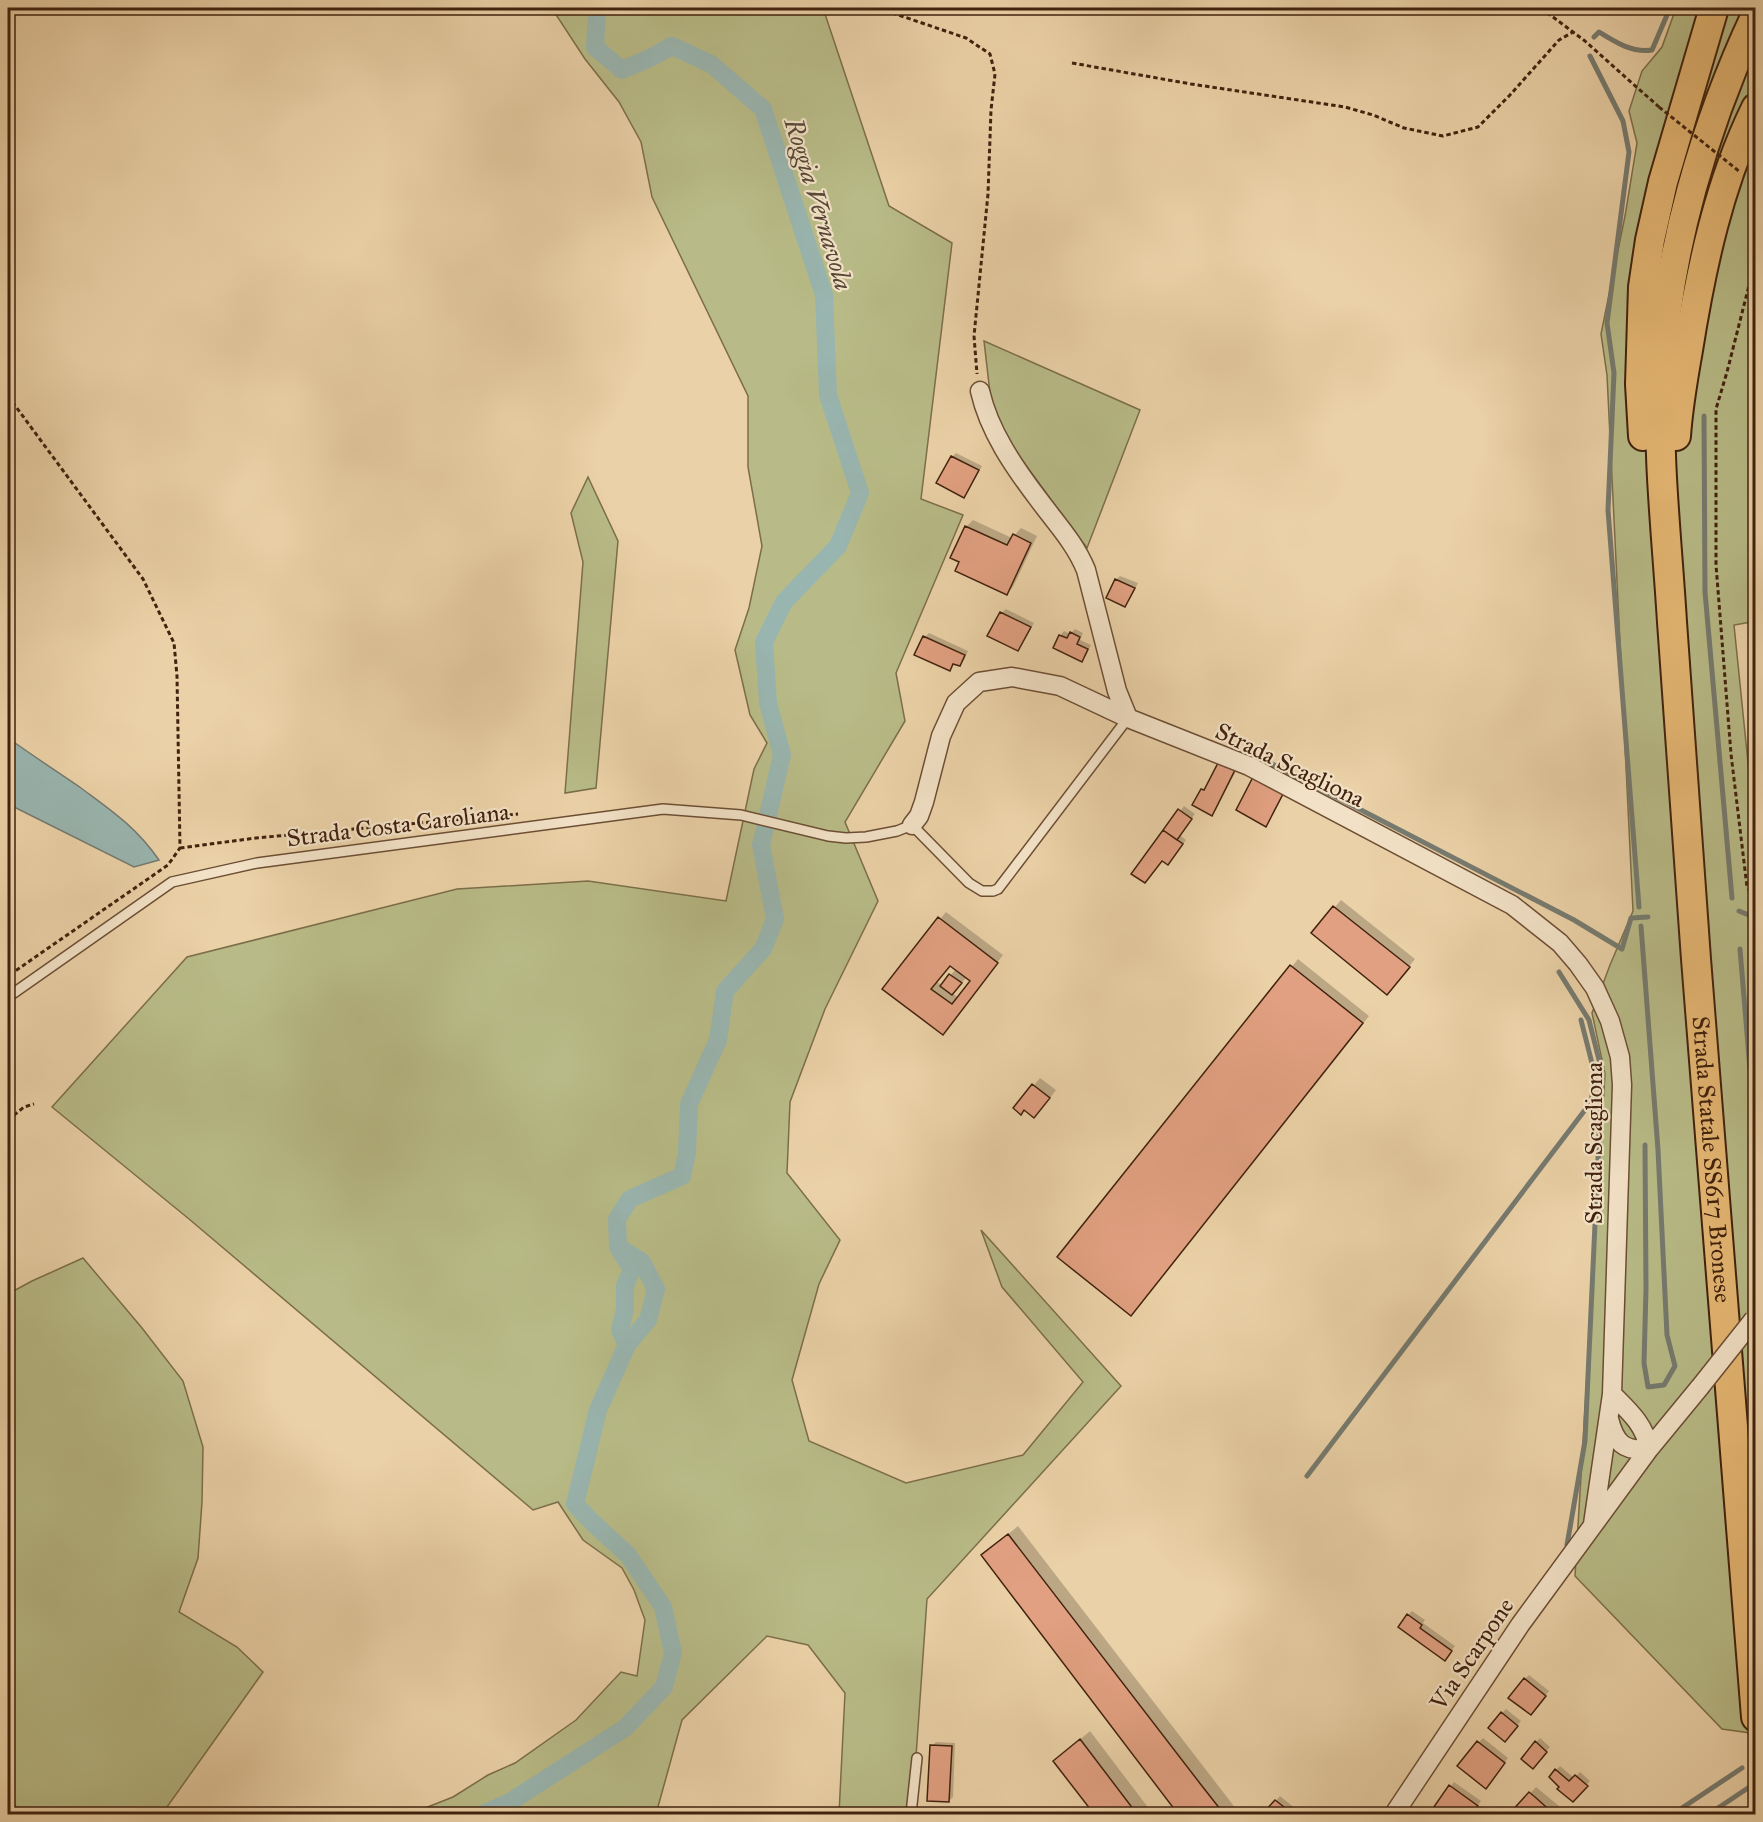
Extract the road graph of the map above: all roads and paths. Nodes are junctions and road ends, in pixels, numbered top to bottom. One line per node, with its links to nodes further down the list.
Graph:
1 (878, 8): 10 (path)
2 (1541, 8): 5 (path)
3 (1714, 8): 12 (main road)
4 (1755, 15): 12 (main road)
5 (1573, 32): 6 (path); 8 (path, bridge)
6 (1072, 63)
7 (1755, 108): 12 (main road)
8 (1740, 172)
9 (1755, 258): 17 (path)
10 (980, 390): 13 (street)
11 (8, 396): 16 (path)
12 (1671, 603): 29 (main road, Strada Statale SS617 Bronese)
13 (1128, 718): 15 (street, Strada Scagliona); 15 (lane); 23 (street, Strada Scagliona)
14 (527, 813): 16 (path)
15 (912, 825): 19 (lane, Strada Costa Caroliana)
16 (180, 848): 18 (path)
17 (1755, 900)
18 (8, 976)
19 (8, 997)
20 (34, 1104): 21 (path)
21 (8, 1120)
22 (1755, 1318): 25 (street, Via Scarpone, bridge)
23 (1612, 1394): 24 (street, Strada Scagliona); 26 (street)
24 (1609, 1418): 27 (street); 28 (street, Strada Scagliona)
25 (1674, 1419): 26 (street); 27 (street, Via Scarpone)
26 (1639, 1422): 27 (street)
27 (1649, 1449): 28 (street, Via Scarpone)
28 (1593, 1524): 32 (street, Via Scarpone)
29 (1755, 1717)
30 (917, 1758): 31 (lane)
31 (911, 1815)
32 (1394, 1815)

